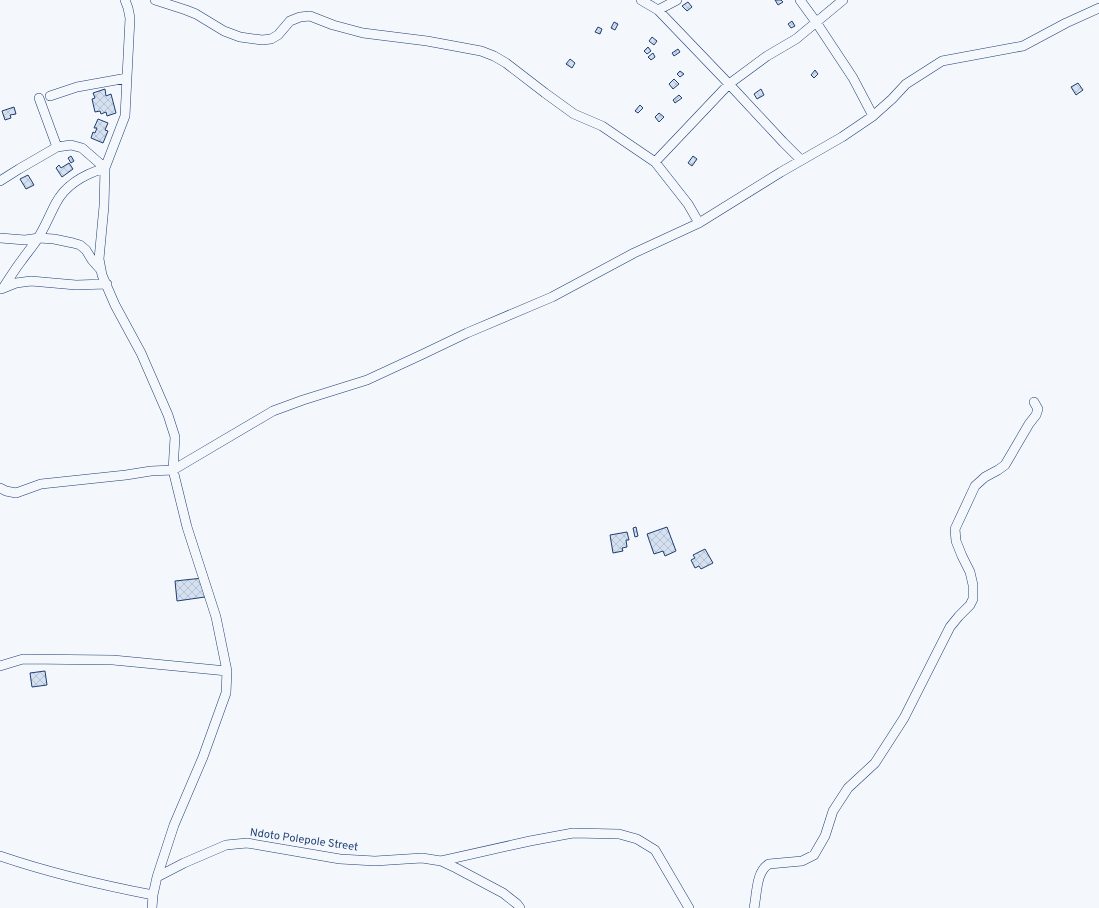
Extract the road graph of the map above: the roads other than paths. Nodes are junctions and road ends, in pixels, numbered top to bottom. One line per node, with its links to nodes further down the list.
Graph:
1 (125, 0): 10 (street)
2 (155, 0): 17 (street)
3 (641, 0): 8 (street)
4 (677, 0): 8 (street)
5 (800, 0): 9 (street)
6 (843, 0): 9 (street)
7 (1099, 8): 14 (street)
8 (658, 10): 11 (street)
9 (816, 22): 11 (street); 14 (street)
10 (128, 78): 12 (street); 18 (street)
11 (729, 84): 16 (street); 17 (street)
12 (50, 96)
13 (40, 98): 15 (street)
14 (873, 116): 16 (street)
15 (57, 147): 18 (street); 19 (street)
16 (801, 160): 20 (street)
17 (654, 162): 20 (street)
18 (105, 168): 22 (street); 23 (street)
19 (0, 181)
20 (699, 223): 27 (street)
21 (0, 238): 22 (street)
22 (39, 238): 23 (street); 25 (street)
23 (101, 270): 24 (street)
24 (106, 284): 25 (street); 27 (street)
25 (1, 289)
26 (1034, 402): 38 (street)
27 (173, 470): 28 (street); 30 (street)
28 (0, 488)
29 (0, 666): 30 (street)
30 (227, 671): 33 (street)
31 (0, 856): 34 (street)
32 (441, 861): 33 (street, Ndoto Polepole Street); 36 (street, Ndoto Polepole Street); 37 (street)
33 (157, 877): 34 (street)
34 (153, 895): 35 (street)
35 (152, 908)
36 (520, 908)
37 (689, 908)
38 (754, 908)

